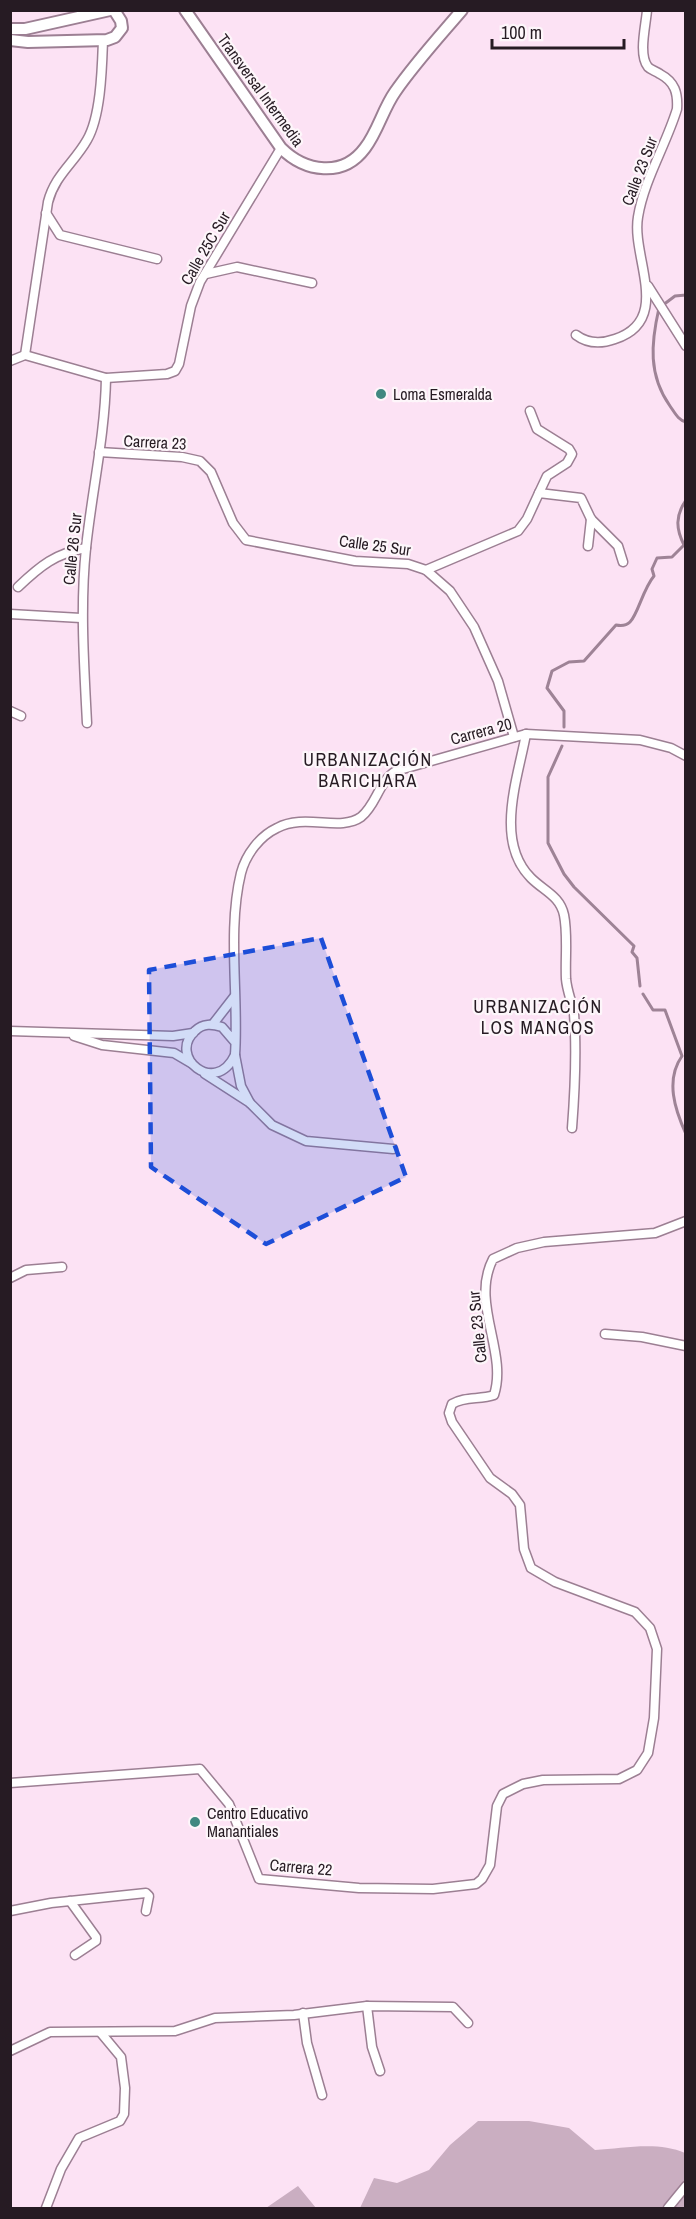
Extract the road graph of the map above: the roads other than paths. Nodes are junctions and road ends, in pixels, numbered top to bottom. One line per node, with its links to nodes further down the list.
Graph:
1 (92, 10): 6 (street)
2 (185, 10): 10 (street, Transversal Intermedia)
3 (462, 10): 10 (street, Transversal Intermedia)
4 (647, 10): 15 (street, Calle 23 Sur)
5 (108, 11): 6 (street); 9 (street)
6 (73, 18): 7 (street)
7 (10, 29)
8 (10, 40): 9 (street)
9 (103, 40): 11 (street)
10 (281, 148): 13 (street, Calle 25C Sur)
11 (46, 213): 12 (street); 18 (street)
12 (157, 259)
13 (206, 274): 14 (street); 20 (street, Calle 25C Sur)
14 (312, 283)
15 (648, 285): 16 (street, Calle 23 Sur); 17 (street)
16 (576, 335)
17 (686, 346)
18 (25, 355): 19 (street); 20 (street)
19 (10, 361)
20 (105, 378): 22 (street, Calle 26 Sur)
21 (530, 411): 23 (street)
22 (99, 452): 25 (street, Carrera 23); 27 (street, Calle 26 Sur)
23 (539, 493): 24 (street); 29 (street)
24 (591, 519): 26 (street); 28 (street)
25 (238, 533): 29 (street, Calle 25 Sur)
26 (588, 546)
27 (86, 548): 30 (street); 32 (street, Calle 26 Sur)
28 (623, 562)
29 (426, 570): 37 (street, Calle 25 Sur)
30 (18, 587)
31 (10, 614): 32 (street)
32 (81, 618): 35 (street, Calle 26 Sur)
33 (10, 711): 34 (street)
34 (21, 716)
35 (87, 723)
36 (526, 734): 37 (street, Carrera 20); 38 (street, Carrera 20); 49 (street)
37 (514, 737): 39 (street, Carrera 20)
38 (686, 756)
39 (234, 996): 40 (street); 44 (street, Carrera 20)
40 (213, 1024): 42 (street); 44 (street)
41 (10, 1031): 43 (street)
42 (193, 1033): 43 (street); 46 (street)
43 (68, 1034): 46 (street)
44 (234, 1041): 45 (street)
45 (235, 1054): 47 (street); 48 (street)
46 (191, 1063): 47 (street)
47 (202, 1071): 48 (street)
48 (250, 1103): 50 (street)
49 (572, 1128)
50 (393, 1149)
51 (686, 1221): 57 (street, Calle 23 Sur)
52 (62, 1267): 53 (street)
53 (10, 1278)
54 (605, 1334): 55 (street)
55 (686, 1346)
56 (10, 1783): 57 (street, Carrera 22)
57 (476, 1884)
58 (70, 1901): 59 (street); 60 (street); 61 (street)
59 (10, 1911)
60 (146, 1911)
61 (75, 1955)
62 (367, 2006): 63 (street); 64 (street); 67 (street)
63 (303, 2013): 65 (street); 68 (street)
64 (468, 2023)
65 (101, 2033): 66 (street); 70 (street)
66 (10, 2051)
67 (380, 2071)
68 (322, 2095)
69 (686, 2186): 71 (street)
70 (46, 2208)
71 (668, 2208)

